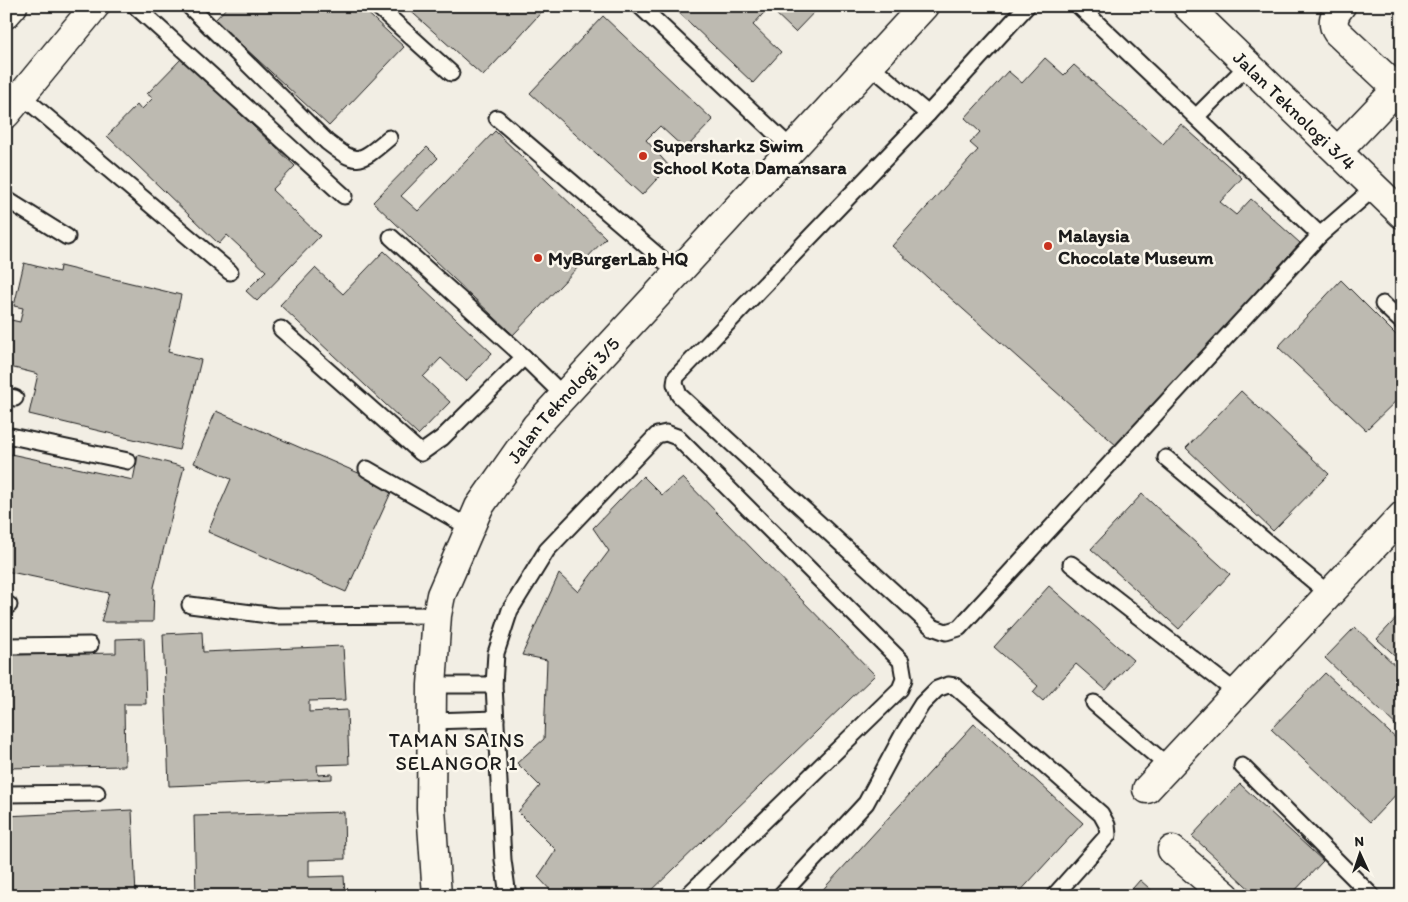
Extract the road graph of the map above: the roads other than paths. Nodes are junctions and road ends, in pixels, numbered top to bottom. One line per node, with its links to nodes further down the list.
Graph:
1 (13, 6): 12 (street)
2 (94, 6): 17 (street)
3 (135, 6): 25 (lane)
4 (189, 6): 21 (lane)
5 (377, 6): 15 (lane)
6 (640, 6): 22 (lane)
7 (924, 6): 14 (street, Jalan Teknologi 3/5)
8 (1027, 6): 18 (lane)
9 (1079, 6): 19 (lane)
10 (1187, 6): 13 (street, Jalan Teknologi 3/4)
11 (1341, 6): 16 (street)
12 (6, 14)
13 (1248, 64): 19 (lane); 23 (street, Jalan Teknologi 3/4)
14 (870, 65): 18 (lane); 22 (street, Jalan Teknologi 3/5)
15 (451, 73)
16 (1399, 91): 23 (street)
17 (14, 104): 31 (lane)
18 (928, 114): 28 (lane)
19 (1196, 117): 28 (lane)
20 (497, 118): 32 (lane)
21 (389, 138)
22 (792, 149): 32 (street, Jalan Teknologi 3/5)
23 (1338, 151): 24 (street, Jalan Teknologi 3/4)
24 (1375, 187): 27 (street, Jalan Teknologi 3/4); 28 (lane)
25 (344, 196)
26 (6, 199): 29 (lane)
27 (1402, 214)
28 (1320, 235)
29 (67, 237)
30 (391, 237): 36 (lane)
31 (230, 272)
32 (677, 272): 37 (street, Jalan Teknologi 3/5)
33 (1383, 304): 34 (lane)
34 (1402, 322)
35 (281, 329): 36 (lane)
36 (524, 357): 37 (lane)
37 (564, 396): 43 (street, Jalan Teknologi 3/5)
38 (6, 435): 40 (lane)
39 (1166, 458): 45 (lane)
40 (128, 461)
41 (367, 469): 43 (lane)
42 (1402, 516): 45 (street)
43 (470, 528): 47 (street, Jalan Teknologi 3/5)
44 (1071, 564): 52 (lane)
45 (1329, 594): 52 (street)
46 (190, 605): 47 (lane)
47 (437, 615): 50 (street, Jalan Teknologi 3/5)
48 (90, 645): 49 (lane)
49 (6, 646)
50 (432, 685): 51 (lane); 55 (street, Jalan Teknologi 3/5)
51 (494, 685): 54 (lane); 64 (lane)
52 (1237, 693): 56 (street)
53 (1094, 703): 56 (lane)
54 (496, 719): 55 (lane); 63 (lane)
55 (432, 721): 62 (street, Jalan Teknologi 3/5)
56 (1168, 766): 58 (street)
57 (1242, 766): 68 (lane)
58 (1147, 789)
59 (97, 793): 60 (lane)
60 (6, 794)
61 (1172, 850): 67 (street)
62 (437, 896)
63 (508, 896)
64 (687, 896)
65 (780, 896): 66 (lane)
66 (1054, 896)
67 (1226, 896)
68 (1372, 896)

